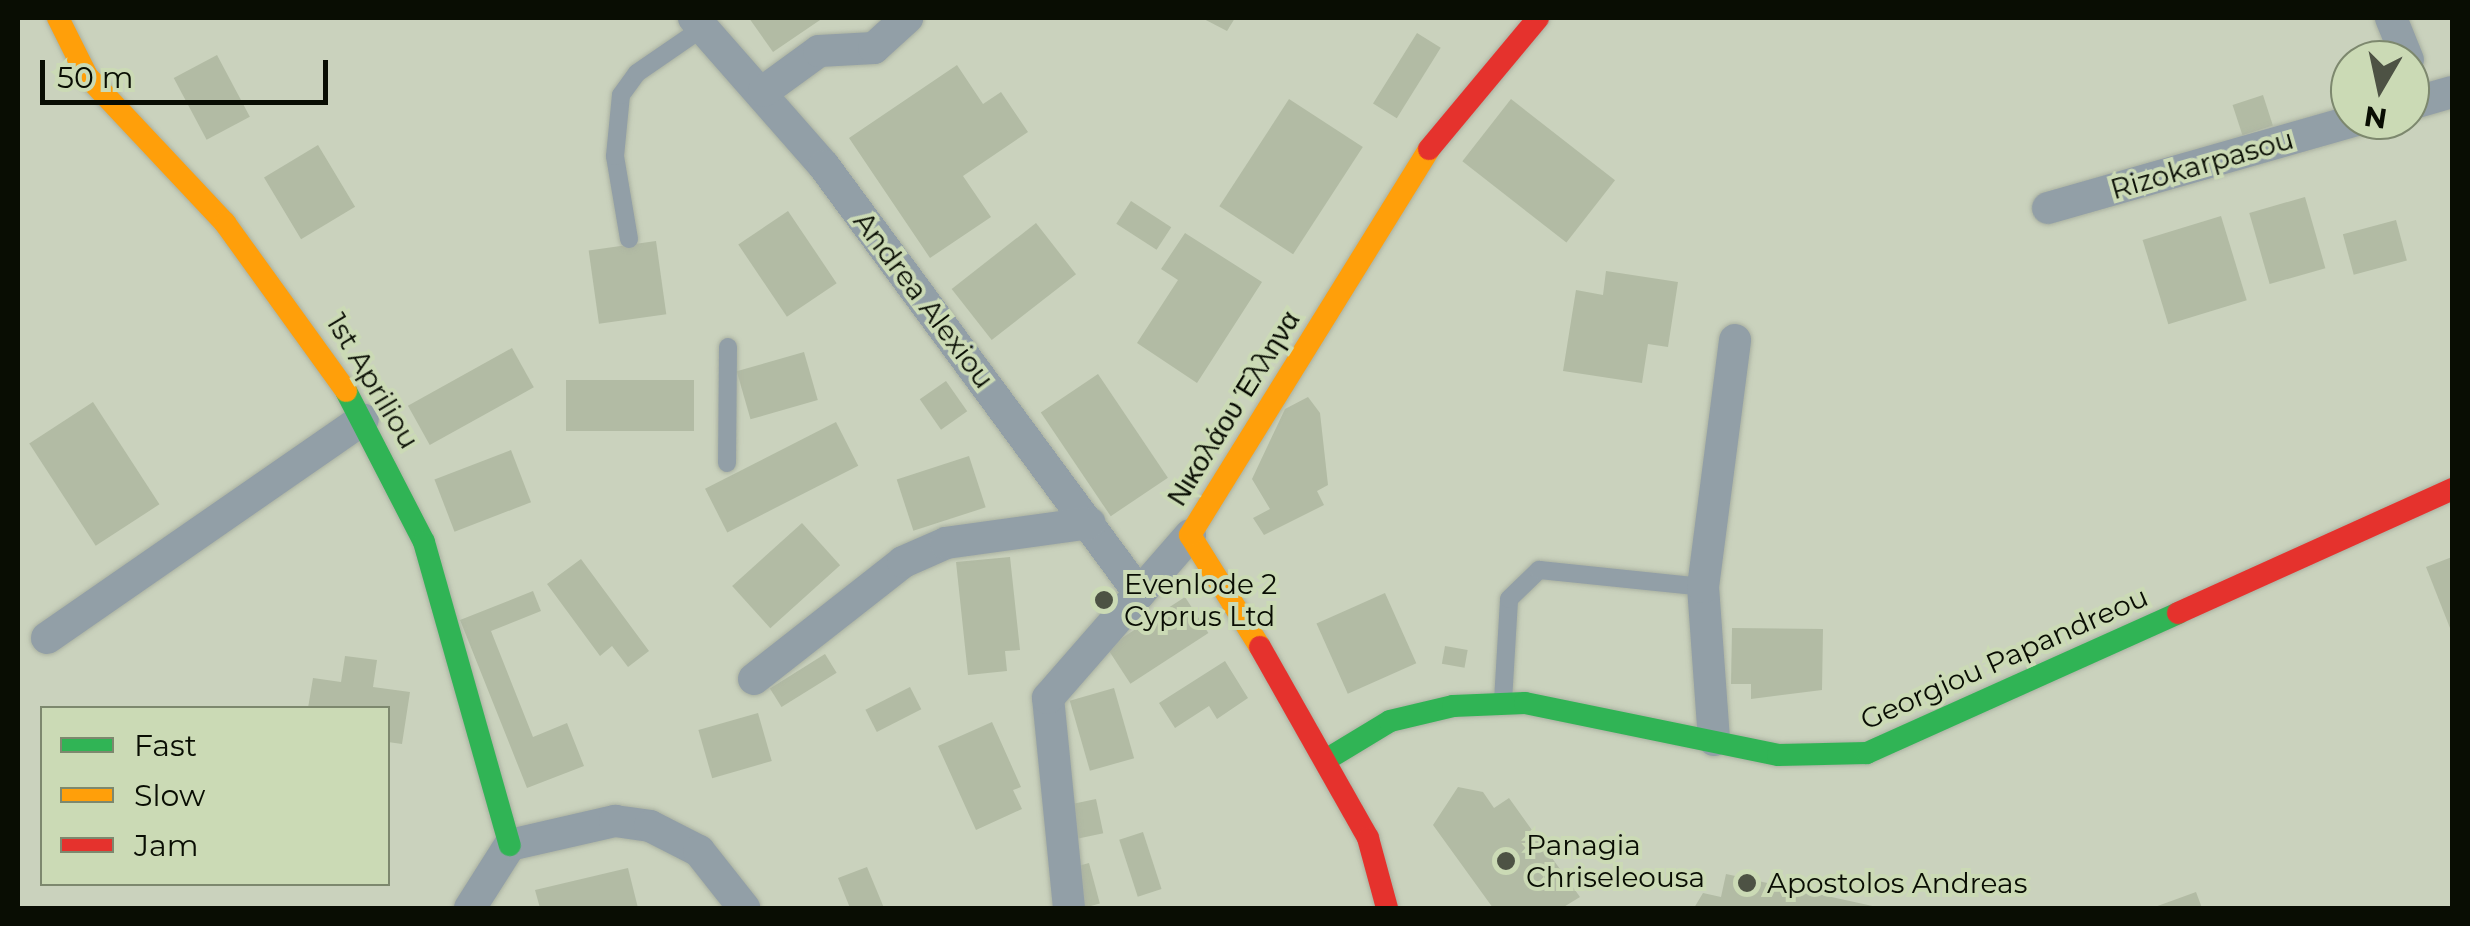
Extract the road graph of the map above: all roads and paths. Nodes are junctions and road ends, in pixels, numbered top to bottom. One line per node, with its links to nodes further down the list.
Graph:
1 (58, 18): 11 (street, 1st Apriliou)
2 (907, 18): 5 (street)
3 (1538, 18): 15 (street, Νικολάου Έλληνα)
4 (699, 22): 5 (street, Andrea Alexiou); 8 (lane)
5 (764, 91): 14 (street, Andrea Alexiou)
6 (2330, 127): 7 (street, Rizokarpasou)
7 (2048, 208)
8 (629, 239)
9 (1735, 340): 16 (street)
10 (728, 347): 12 (lane)
11 (364, 419): 18 (street); 23 (street, 1st Apriliou)
12 (727, 463)
13 (2452, 489): 21 (street, Georgiou Papandreou)
14 (1090, 523): 17 (street, Andrea Alexiou); 19 (street)
15 (1190, 535): 17 (street); 22 (street, Νικολάου Έλληνα)
16 (1703, 588): 20 (lane); 21 (street)
17 (1139, 594): 26 (street)
18 (48, 638)
19 (754, 679)
20 (1502, 704): 21 (street, Georgiou Papandreou); 22 (street, Georgiou Papandreou)
21 (1714, 740)
22 (1329, 758): 27 (street, Νικολάου Έλληνα)
23 (510, 845): 24 (street); 25 (street)
24 (470, 908)
25 (744, 908)
26 (1069, 908)
27 (1387, 908)

